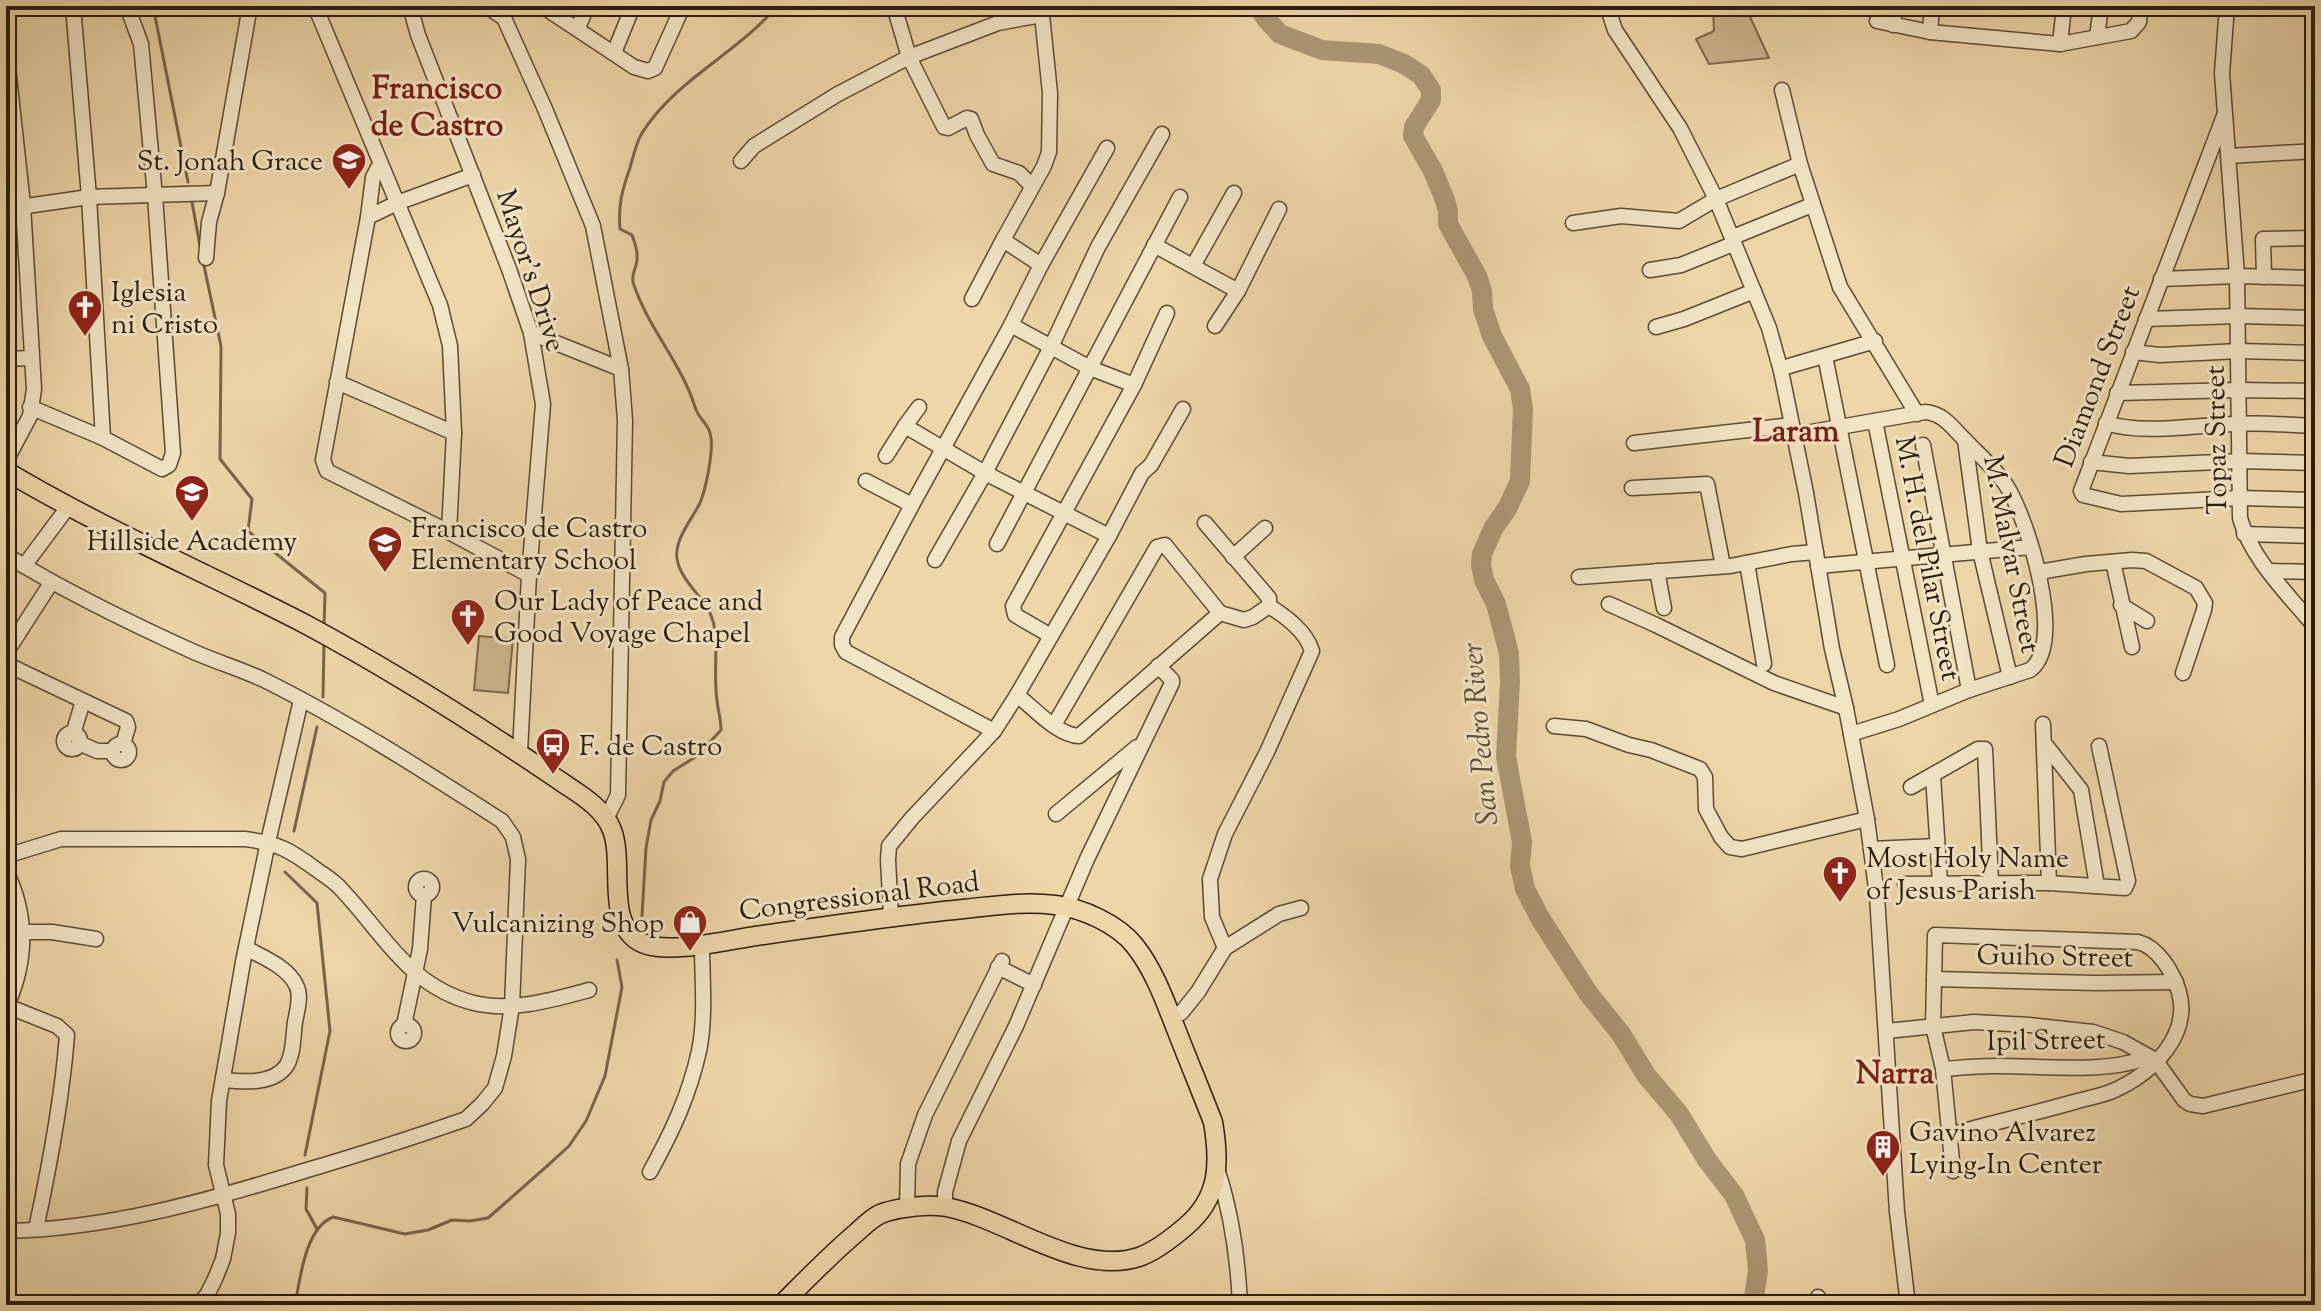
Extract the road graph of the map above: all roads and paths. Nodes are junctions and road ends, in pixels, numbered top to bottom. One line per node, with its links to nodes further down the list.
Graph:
1 (73, 6): 42 (street)
2 (127, 6): 41 (street)
3 (250, 6): 39 (street)
4 (315, 6): 35 (street)
5 (410, 6): 37 (street, Mayor's Drive)
6 (486, 6): 85 (street)
7 (542, 6): 21 (street)
8 (587, 6): 21 (street)
9 (633, 6): 26 (street)
10 (683, 6): 26 (street)
11 (894, 6): 27 (street)
12 (1607, 6): 44 (street)
13 (1895, 6): 20 (street)
14 (1932, 6): 22 (street)
15 (2064, 6): 24 (street)
16 (2101, 6): 23 (street)
17 (2141, 6): 23 (street)
18 (2227, 6): 29 (street, Topaz Street)
19 (1877, 21): 20 (street)
20 (1893, 25): 22 (street)
21 (578, 28): 26 (street)
22 (1930, 32): 24 (street)
23 (2097, 37): 24 (street)
24 (2060, 44)
25 (6, 49): 46 (street)
26 (614, 53)
27 (909, 57): 34 (street); 38 (street); 38 (street)
28 (1782, 90): 36 (street)
29 (2225, 112): 33 (street, Topaz Street); 63 (street, Diamond Street)
30 (1162, 134): 76 (street)
31 (1107, 148): 57 (street)
32 (2315, 151): 33 (street)
33 (2229, 156): 60 (street, Topaz Street)
34 (741, 161)
35 (380, 164): 45 (street); 50 (street)
36 (1800, 164): 44 (street); 47 (street)
37 (473, 175): 45 (street); 74 (street, Mayor's Drive)
38 (1032, 186): 54 (street)
39 (217, 193): 41 (street); 56 (street)
40 (1234, 193): 58 (street)
41 (155, 196): 42 (street); 103 (street)
42 (89, 197): 46 (street); 103 (street)
43 (1180, 197): 55 (street)
44 (1716, 199): 51 (street); 53 (street)
45 (397, 203): 50 (street); 102 (street)
46 (23, 205): 48 (street); 81 (street)
47 (1812, 205): 53 (street); 75 (street)
48 (6, 209)
49 (1279, 209): 64 (street)
50 (368, 217): 86 (street)
51 (1573, 223)
52 (2315, 238): 61 (street)
53 (1736, 239): 59 (street); 65 (street)
54 (1003, 240): 57 (street); 66 (street)
55 (1154, 245): 58 (street); 84 (street)
56 (206, 258)
57 (1041, 265): 71 (street)
58 (1193, 266): 64 (street)
59 (1650, 270)
60 (2237, 276): 61 (street); 63 (street); 68 (street, Topaz Street)
61 (2264, 277): 62 (street)
62 (2315, 278)
63 (2161, 279): 70 (street, Diamond Street)
64 (1238, 291): 72 (street)
65 (1754, 291): 73 (street); 101 (street)
66 (972, 299)
67 (1167, 313): 87 (street)
68 (2238, 316): 69 (street); 70 (street); 77 (street, Topaz Street)
69 (2315, 318)
70 (2146, 319): 78 (street, Diamond Street)
71 (1011, 325): 76 (street); 108 (street)
72 (1215, 326)
73 (1656, 327)
74 (531, 333): 85 (street); 148 (street, Mayor's Drive)
75 (1875, 341): 80 (street); 94 (street)
76 (1051, 347): 84 (street); 115 (street)
77 (2239, 351): 78 (street); 79 (street); 88 (street, Topaz Street)
78 (2133, 352): 90 (street, Diamond Street)
79 (2315, 353)
80 (1825, 356): 83 (street); 100 (street)
81 (31, 358): 82 (street); 91 (street)
82 (6, 359)
83 (1789, 366)
84 (1090, 368): 87 (street); 118 (street)
85 (621, 369): 185 (street)
86 (337, 382): 102 (street); 126 (street)
87 (1134, 385): 123 (street)
88 (2239, 390): 89 (street); 90 (street); 97 (street, Topaz Street)
89 (2315, 391)
90 (2117, 393): 96 (street, Diamond Street)
91 (30, 407): 103 (street); 104 (street); 110 (street)
92 (919, 407): 98 (street)
93 (1183, 409): 128 (street)
94 (1917, 414): 95 (street); 105 (street)
95 (1875, 421): 100 (street); 136 (street, M. H. del Pilar Street)
96 (2106, 423): 97 (street); 112 (street, Diamond Street)
97 (2240, 423): 99 (street); 111 (street, Topaz Street)
98 (905, 426): 108 (street); 109 (street)
99 (2315, 426)
100 (1840, 427): 101 (street); 139 (street)
101 (1793, 430): 106 (street); 137 (street)
102 (454, 433): 126 (street)
103 (103, 438)
104 (6, 440)
105 (1965, 440): 131 (street); 132 (street, M. Malvar Street)
106 (1634, 443)
107 (1923, 445): 133 (street)
108 (942, 448): 115 (street); 121 (street)
109 (886, 456)
110 (6, 461)
111 (2240, 461): 112 (street); 113 (street); 119 (street, Topaz Street)
112 (2091, 462): 119 (street, Diamond Street)
113 (2315, 463)
114 (6, 471): 122 (main road)
115 (985, 473): 118 (street); 138 (street)
116 (866, 481): 121 (street)
117 (1632, 488): 143 (street)
118 (1025, 492): 123 (street); 130 (street)
119 (2240, 498): 120 (street); 127 (street, Topaz Street)
120 (2315, 500)
121 (912, 505): 176 (street)
122 (68, 507): 142 (street); 181 (main road)
123 (1064, 513): 128 (street); 158 (street)
124 (1205, 523): 135 (street)
125 (1265, 528): 135 (street)
126 (449, 532): 148 (street)
127 (2244, 534): 129 (street); 145 (street, Topaz Street)
128 (1109, 536): 158 (street)
129 (2315, 536)
130 (997, 544)
131 (2031, 547): 132 (street); 146 (street)
132 (1980, 551): 133 (street); 166 (street, M. Malvar Street)
133 (1942, 554): 136 (street); 167 (street)
134 (6, 555): 142 (street)
135 (1233, 557): 153 (street)
136 (1903, 558): 139 (street); 171 (street, M. H. del Pilar Street)
137 (1817, 559): 139 (street); 141 (street); 172 (street)
138 (935, 560)
139 (1864, 561): 163 (street)
140 (2113, 562): 146 (street); 152 (street); 165 (street)
141 (1747, 563): 143 (street); 162 (street)
142 (24, 566): 150 (street)
143 (1723, 566): 144 (street)
144 (1657, 571): 149 (street); 154 (street)
145 (2269, 571): 147 (street); 157 (street, Topaz Street)
146 (2039, 572): 166 (street)
147 (2315, 572)
148 (529, 575): 181 (street, Mayor's Drive)
149 (1579, 577)
150 (51, 583): 160 (street); 169 (street)
151 (1609, 604): 172 (street)
152 (2121, 605): 156 (street); 159 (street)
153 (1269, 606): 155 (street); 205 (street)
154 (1664, 608)
155 (1220, 613): 164 (street); 174 (street)
156 (2147, 621)
157 (2315, 627)
158 (1051, 636): 168 (street)
159 (2132, 647)
160 (6, 653)
161 (6, 664): 170 (street)
162 (1764, 664)
163 (1887, 665)
164 (1158, 666): 174 (street); 178 (street)
165 (2183, 673)
166 (2010, 677): 167 (street)
167 (1969, 690): 171 (street)
168 (1017, 695): 174 (street); 176 (street)
169 (301, 700): 187 (street); 211 (street)
170 (83, 701): 170 (street)
171 (1932, 705): 177 (street)
172 (1846, 708): 177 (street)
173 (2043, 724): 179 (street)
174 (1054, 725)
175 (1554, 726): 186 (street)
176 (994, 731): 200 (street)
177 (1851, 734): 186 (street)
178 (1144, 741): 184 (street); 198 (street)
179 (2045, 744): 194 (street); 196 (street)
180 (2099, 746): 196 (street)
181 (520, 752): 185 (main road)
182 (1933, 776): 183 (street); 188 (street); 192 (street)
183 (1911, 787)
184 (1056, 814)
185 (606, 819): 203 (main road, Congressional Road)
186 (1867, 819): 189 (street)
187 (268, 842): 190 (street); 204 (street); 206 (street)
188 (1937, 846): 189 (street); 193 (street)
189 (1871, 849): 216 (street)
190 (6, 856)
191 (6, 871): 201 (street)
192 (1991, 882): 193 (street); 194 (street)
193 (1940, 883): 195 (street)
194 (2049, 883): 196 (street)
195 (1905, 884)
196 (2097, 886)
197 (424, 895): 206 (street)
198 (1067, 907): 200 (main road, Congressional Road); 209 (street); 213 (main road, Congressional Road)
199 (1301, 908): 205 (street)
200 (891, 916): 203 (main road, Congressional Road)
201 (24, 932): 202 (street); 212 (street)
202 (96, 939)
203 (702, 944): 223 (street)
204 (246, 948): 220 (street); 220 (street)
205 (1225, 948): 213 (street)
206 (414, 973): 211 (street); 214 (street)
207 (1934, 979): 208 (street, Guiho Street); 208 (street); 215 (street)
208 (2176, 982): 217 (street)
209 (1034, 985): 226 (street); 227 (street)
210 (589, 990): 211 (street)
211 (512, 1006): 225 (street)
212 (6, 1007): 228 (street)
213 (1171, 1016): 224 (main road, Congressional Road)
214 (404, 1025)
215 (1933, 1026): 216 (street); 217 (street); 218 (street)
216 (1887, 1031): 233 (street)
217 (2152, 1059): 218 (street, Ipil Street); 219 (street); 221 (street)
218 (1943, 1069): 221 (street)
219 (2315, 1079)
220 (223, 1080): 225 (street)
221 (1949, 1135): 222 (street)
222 (1953, 1171)
223 (650, 1172)
224 (1218, 1172): 226 (main road, Congressional Road); 232 (street)
225 (223, 1196): 228 (street); 230 (street)
226 (945, 1207): 227 (main road, Congressional Road)
227 (907, 1208): 231 (main road, Congressional Road)
228 (36, 1229): 229 (street)
229 (6, 1231)
230 (198, 1305)
231 (781, 1305)
232 (1240, 1305)
233 (1908, 1305)

